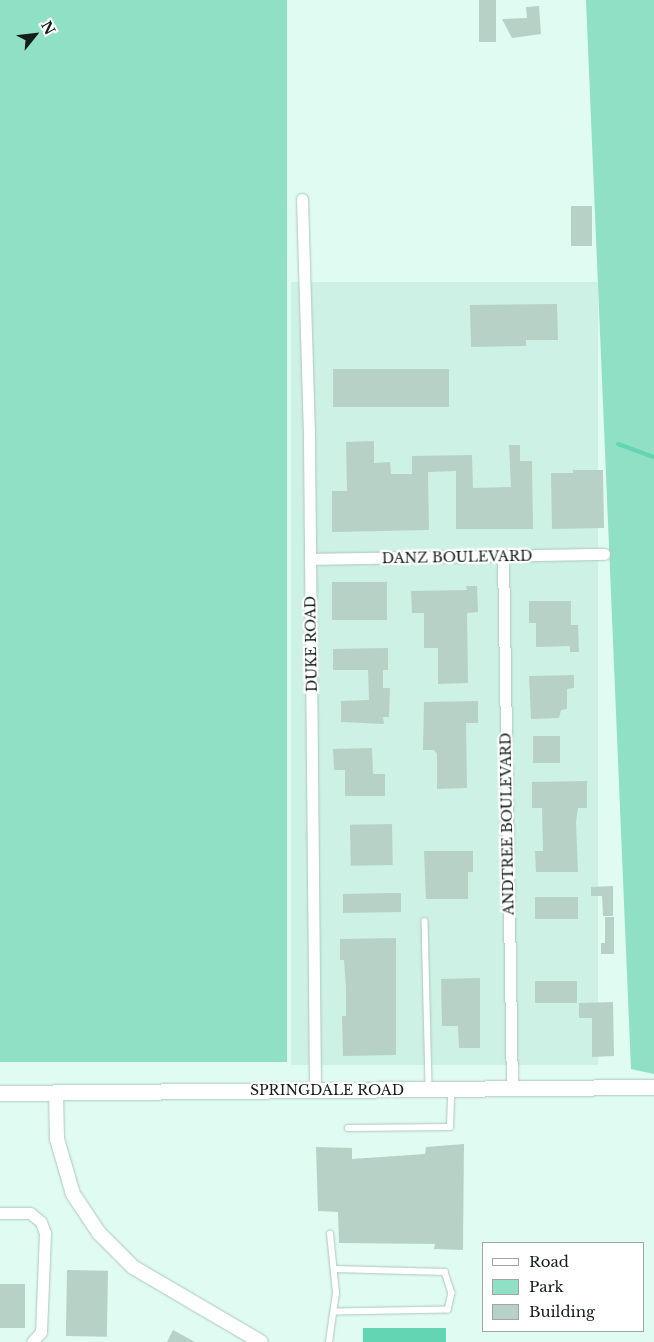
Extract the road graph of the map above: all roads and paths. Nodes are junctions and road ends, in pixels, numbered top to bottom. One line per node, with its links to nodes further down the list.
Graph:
1 (302, 198): 4 (street, DUKE ROAD)
2 (604, 554): 3 (street, DANZ BOULEVARD)
3 (503, 557): 4 (street, DANZ BOULEVARD); 10 (street, ANDTREE BOULEVARD)
4 (310, 559): 7 (street, DUKE ROAD)
5 (425, 921): 8 (lane)
6 (654, 1087): 10 (main road, SPRINGDALE ROAD)
7 (315, 1090): 8 (main road, SPRINGDALE ROAD); 12 (main road, SPRINGDALE ROAD)
8 (429, 1090): 9 (main road, SPRINGDALE ROAD)
9 (451, 1090): 10 (main road, SPRINGDALE ROAD); 13 (lane)
10 (512, 1090)
11 (0, 1093): 12 (main road, SPRINGDALE ROAD)
12 (56, 1094): 19 (street)
13 (348, 1128)
14 (0, 1213): 18 (street)
15 (330, 1234): 16 (lane)
16 (334, 1269): 17 (lane); 17 (lane)
17 (335, 1312): 20 (lane)
18 (32, 1342)
19 (261, 1342)
20 (329, 1342)

